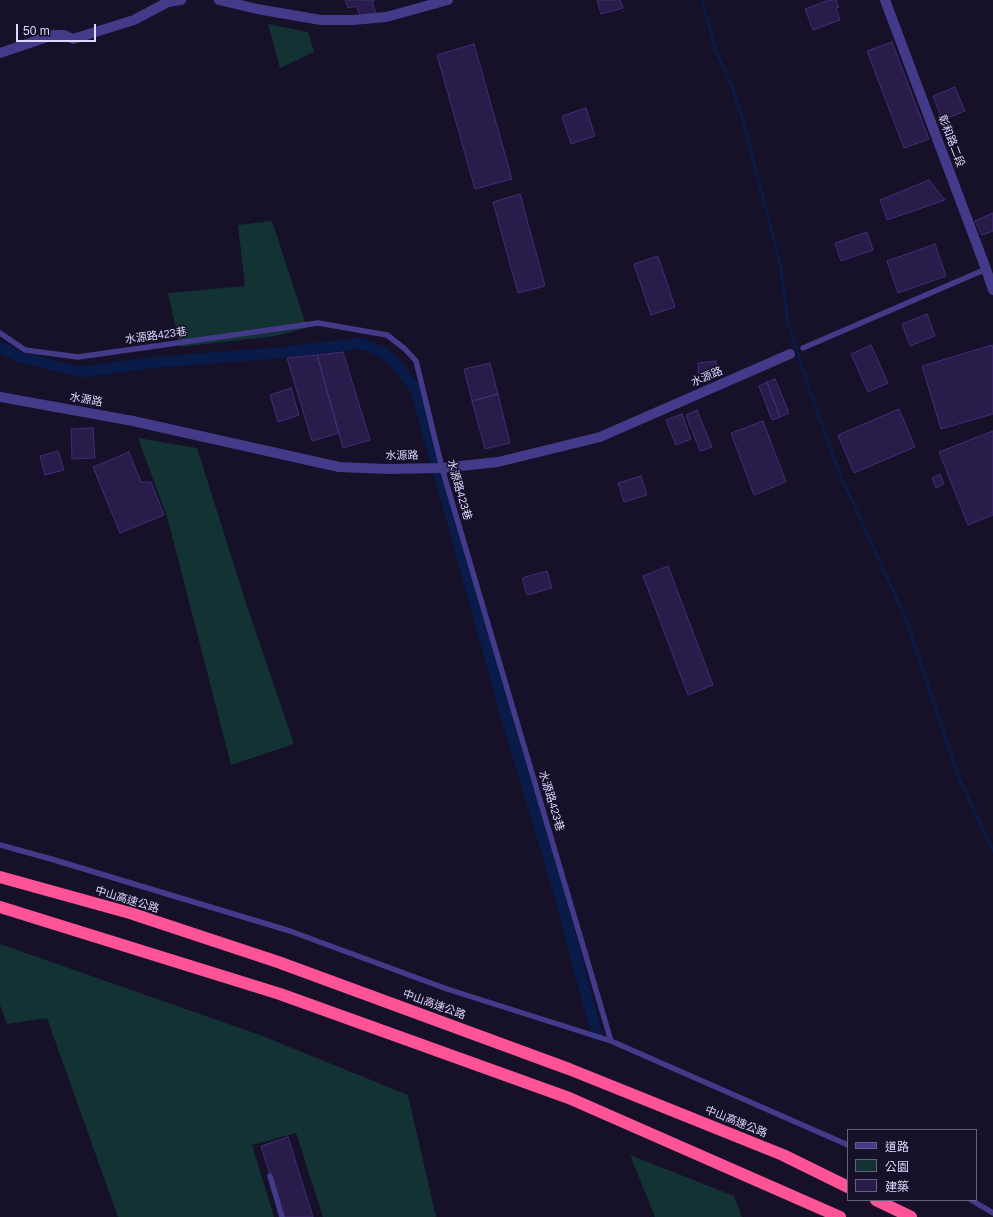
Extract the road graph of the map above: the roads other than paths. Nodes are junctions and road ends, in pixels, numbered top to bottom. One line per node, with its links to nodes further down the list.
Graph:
1 (181, 0): 5 (street)
2 (219, 0): 3 (street)
3 (448, 0)
4 (886, 0): 6 (street, 彰和路二段)
5 (0, 53)
6 (990, 268): 7 (street, 彰和路二段); 9 (lane)
7 (993, 290)
8 (0, 333): 12 (lane, 水源路423巷)
9 (803, 348)
10 (790, 354): 12 (street, 水源路)
11 (0, 397): 12 (street, 水源路)
12 (442, 468): 16 (lane, 水源路423巷)
13 (0, 845): 16 (lane)
14 (0, 877): 19 (highway, 中山高速公路)
15 (0, 907): 24 (highway)
16 (611, 1041): 17 (lane)
17 (847, 1145)
18 (270, 1176): 23 (lane)
19 (847, 1187)
20 (878, 1201): 25 (highway)
21 (973, 1201): 22 (lane)
22 (993, 1213)
23 (282, 1217)
24 (840, 1217)
25 (911, 1217)

